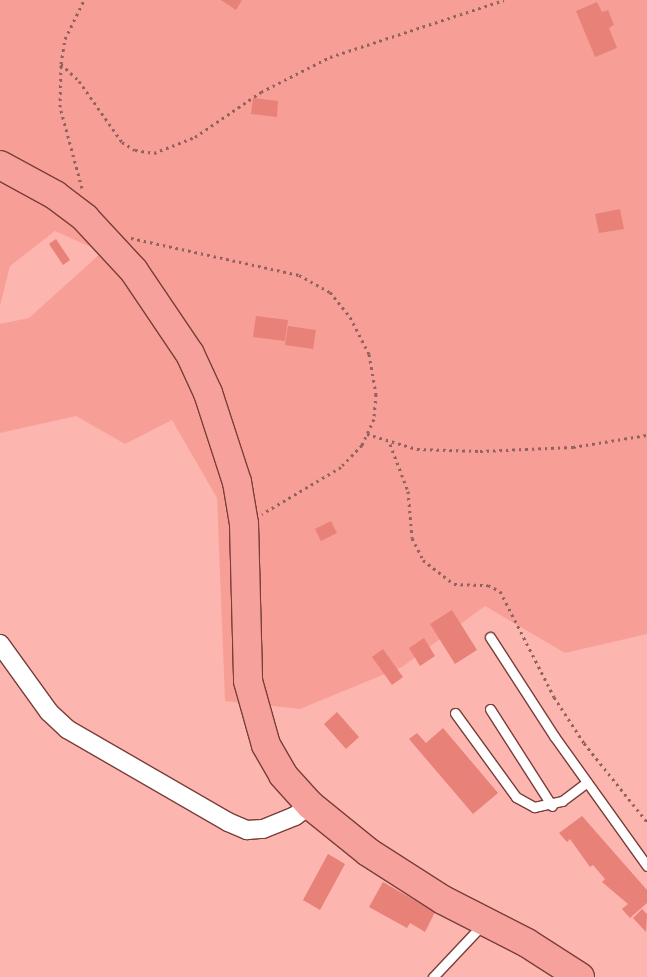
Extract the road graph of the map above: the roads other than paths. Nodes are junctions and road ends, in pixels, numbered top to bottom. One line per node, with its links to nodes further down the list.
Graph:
1 (0, 165): 7 (main road)
2 (490, 637): 6 (lane)
3 (0, 644): 7 (street)
4 (490, 709): 8 (lane)
5 (455, 713): 8 (lane)
6 (587, 782): 8 (lane); 9 (lane)
7 (310, 805): 10 (main road)
8 (552, 806)
9 (647, 866)
10 (485, 922): 11 (lane); 12 (main road)
11 (433, 977)
12 (580, 977)

